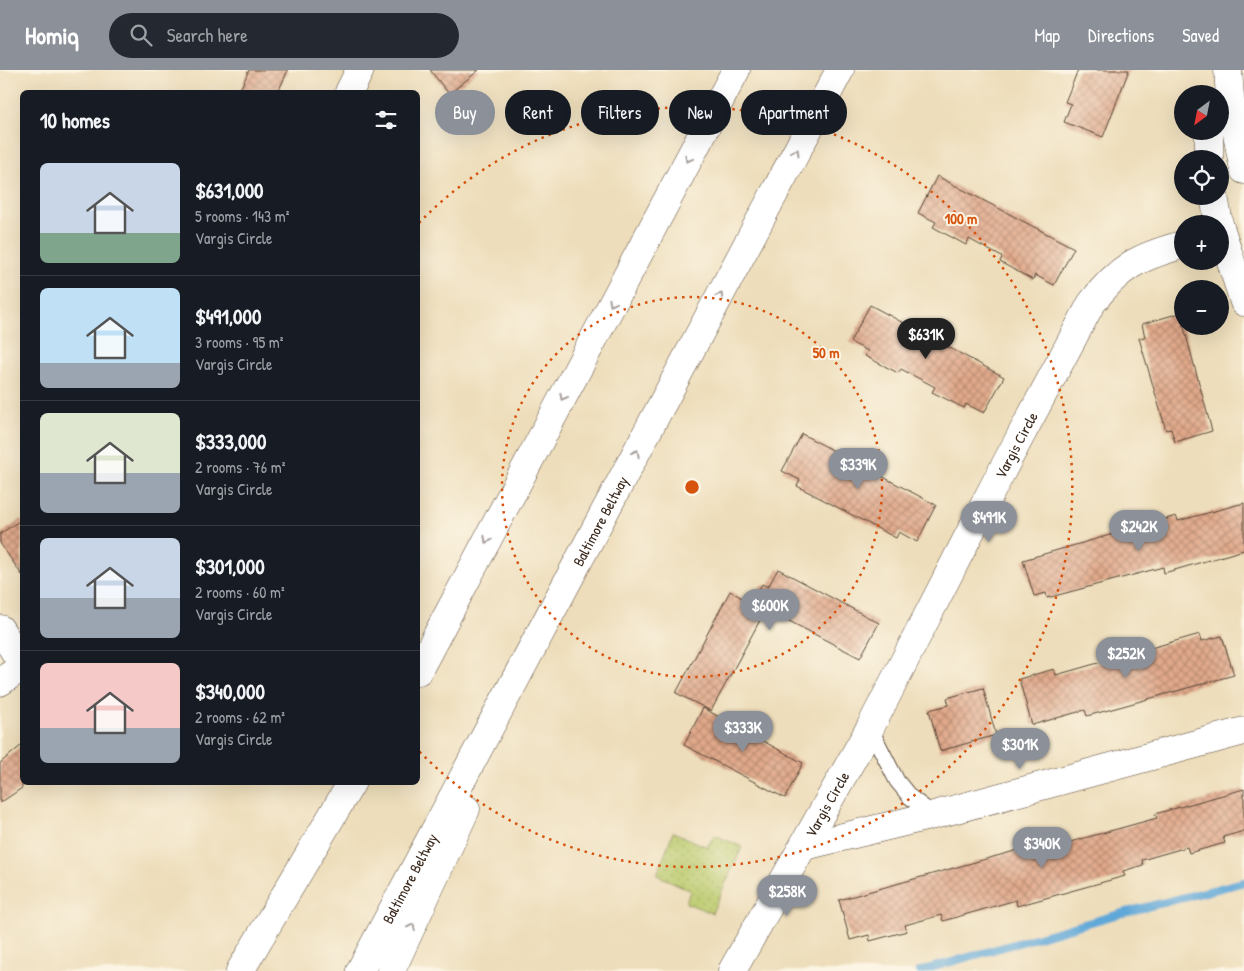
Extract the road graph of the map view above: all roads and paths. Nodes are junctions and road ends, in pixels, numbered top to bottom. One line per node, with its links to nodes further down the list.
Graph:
1 (360, 70): 7 (main road)
2 (736, 70): 15 (main road, one-way to 15)
3 (840, 70): 12 (main road, Baltimore Beltway, one-way to 3)
4 (1215, 70): 6 (main road)
5 (1228, 70): 8 (main road)
6 (1212, 85)
7 (349, 90)
8 (1244, 170)
9 (1229, 246): 11 (main road)
10 (1174, 247): 18 (main road, Vargis Circle)
11 (1244, 302)
12 (588, 542): 26 (main road, Baltimore Beltway); 27 (main road, one-way to 12)
13 (0, 629): 14 (main road)
14 (20, 660)
15 (420, 667)
16 (20, 668): 17 (main road)
17 (0, 682)
18 (870, 728): 22 (lane); 23 (main road, Vargis Circle)
19 (1244, 731): 22 (main road, Vargis Circle)
20 (350, 785): 24 (main road)
21 (356, 785): 25 (main road)
22 (934, 815): 23 (main road, Vargis Circle)
23 (805, 846): 28 (main road, Vargis Circle)
24 (240, 971)
25 (258, 971)
26 (360, 971)
27 (391, 971)
28 (732, 971)

